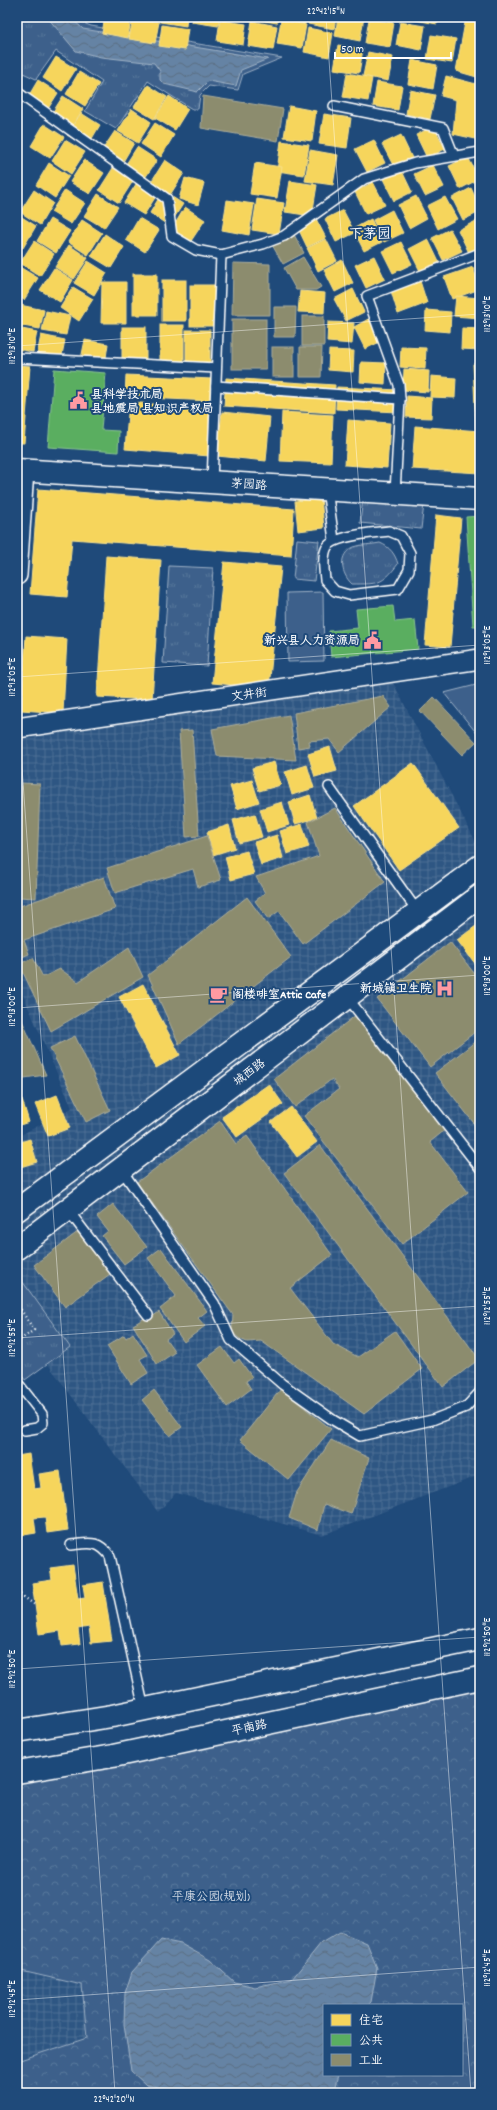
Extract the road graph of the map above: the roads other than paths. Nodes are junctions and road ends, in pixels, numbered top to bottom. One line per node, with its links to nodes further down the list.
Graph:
1 (17, 92): 6 (lane)
2 (334, 106): 4 (lane)
3 (480, 152): 4 (lane)
4 (454, 156): 6 (lane)
5 (480, 253): 10 (lane)
6 (221, 255): 8 (lane)
7 (17, 358): 8 (lane)
8 (216, 368): 9 (lane)
9 (216, 386): 10 (lane); 12 (lane)
10 (400, 399): 14 (lane)
11 (20, 470): 12 (main road, 茅园路); 17 (street)
12 (212, 482): 13 (main road, 茅园路)
13 (326, 489): 14 (main road, 茅园路); 16 (lane)
14 (395, 493): 15 (main road, 茅园路)
15 (480, 499)
16 (334, 540): 16 (lane)
17 (17, 575)
18 (480, 659): 19 (street, 文井街)
19 (17, 728)
20 (329, 787): 23 (lane)
21 (480, 866): 23 (main road)
22 (480, 896): 24 (main road, 城西路)
23 (418, 912): 27 (main road)
24 (347, 997): 25 (lane); 26 (main road, 城西路)
25 (480, 1168)
26 (121, 1169): 28 (main road, 城西路); 32 (lane)
27 (17, 1210)
28 (68, 1210): 29 (main road, 城西路); 30 (lane)
29 (17, 1248)
30 (148, 1315)
31 (17, 1382): 33 (lane)
32 (480, 1392)
33 (25, 1430)
34 (71, 1545): 37 (lane)
35 (480, 1639): 37 (main road)
36 (480, 1678): 39 (main road, 平南路)
37 (144, 1709): 38 (main road)
38 (17, 1731)
39 (17, 1772)

